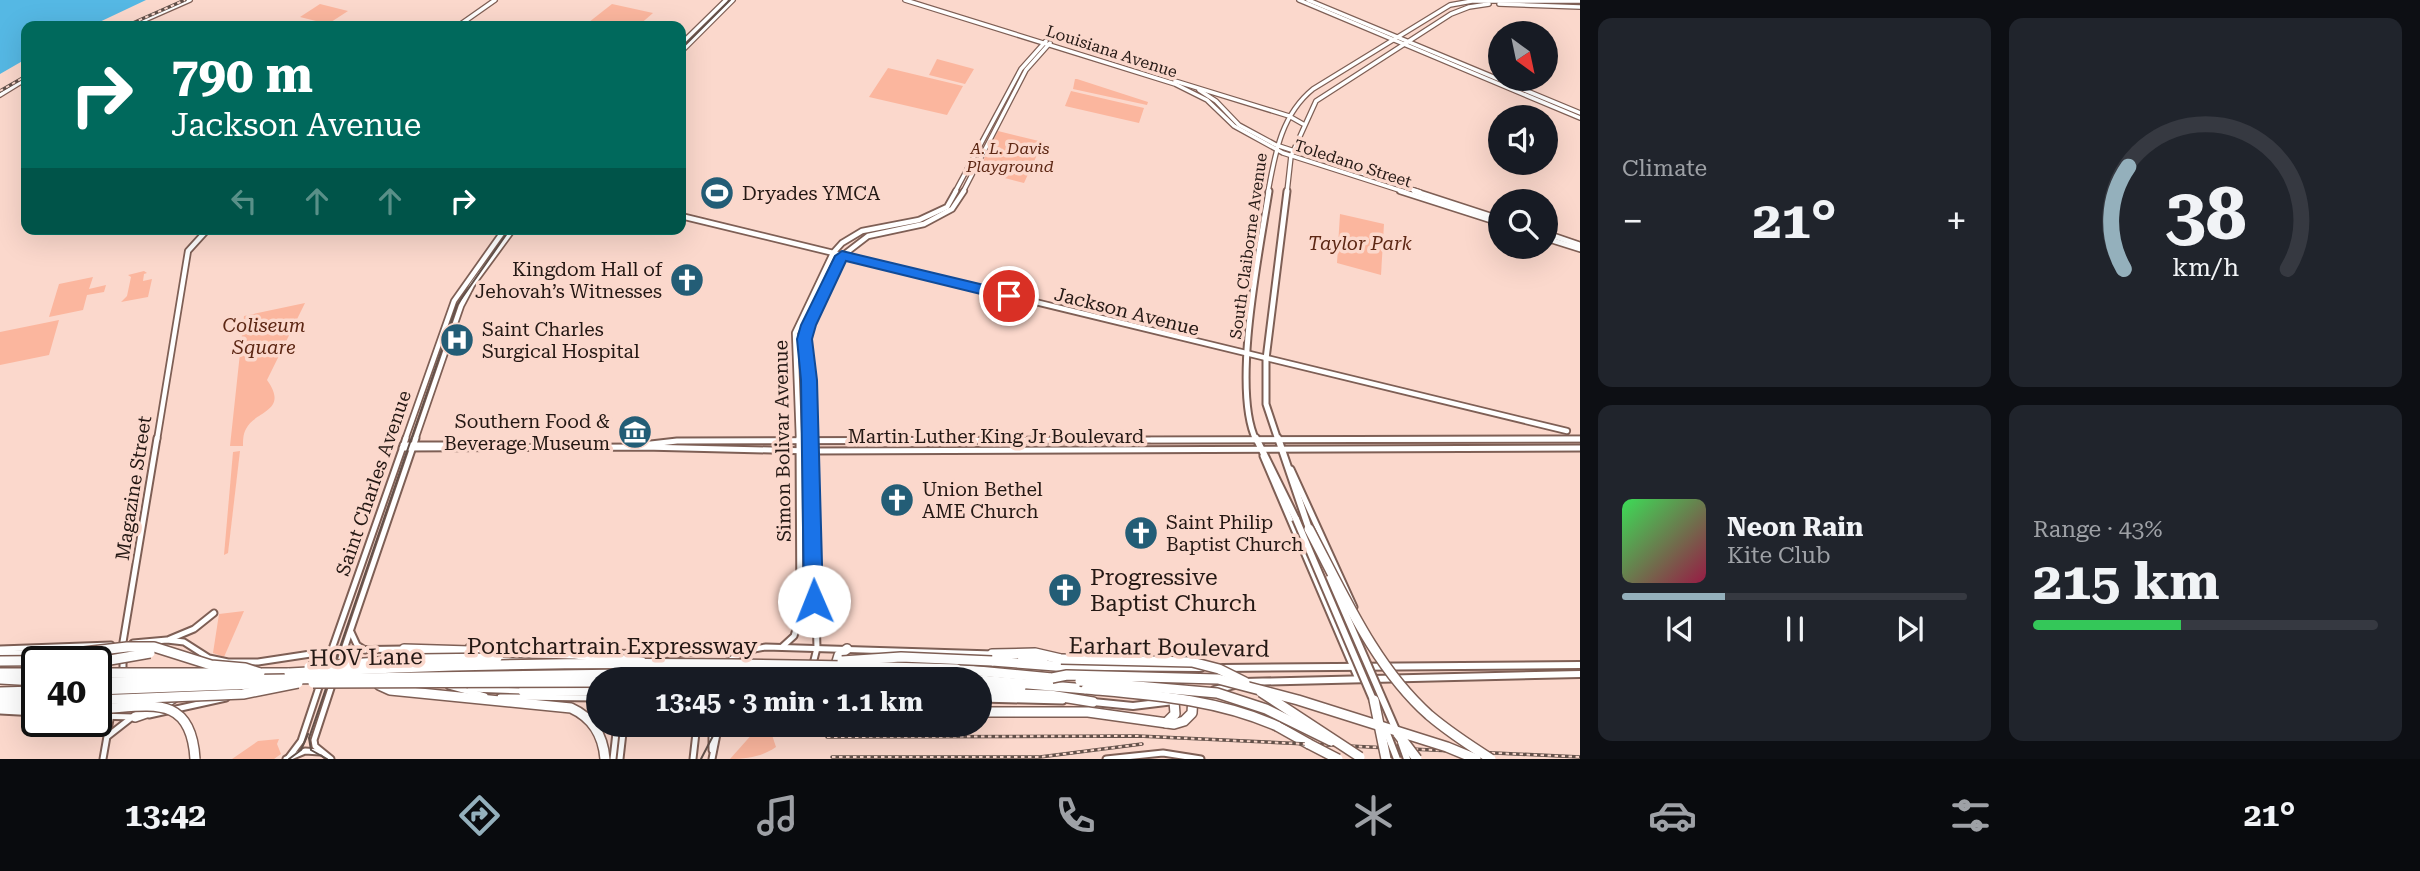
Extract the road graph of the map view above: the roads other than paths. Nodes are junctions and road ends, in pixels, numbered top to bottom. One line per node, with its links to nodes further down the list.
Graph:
1 (190, 0): 13 (street)
2 (495, 0): 14 (street)
3 (726, 0): 16 (street)
4 (733, 0): 20 (street)
5 (905, 0): 15 (street, Louisiana Avenue)
6 (913, 0): 15 (street, Louisiana Avenue)
7 (1298, 0): 17 (street)
8 (1308, 0): 17 (street)
9 (1558, 1): 10 (main road, South Claiborne Avenue); 11 (street); 17 (main road, South Claiborne Avenue)
10 (1580, 1)
11 (1570, 7): 12 (main road, South Claiborne Avenue); 19 (main road, South Claiborne Avenue)
12 (1580, 7)
13 (142, 21)
14 (465, 21)
15 (1024, 36): 18 (street, Louisiana Avenue)
16 (686, 39)
17 (1393, 39): 19 (main road); 19 (street); 28 (main road, South Claiborne Avenue)
18 (1047, 43): 22 (street, Louisiana Avenue); 23 (street, Louisiana Avenue); 34 (street)
19 (1406, 45): 27 (street); 29 (main road, South Claiborne Avenue)
20 (686, 47)
21 (21, 82): 24 (street)
22 (1185, 84): 25 (street, Louisiana Avenue); 28 (street, Louisiana Avenue)
23 (1192, 91): 25 (street, Louisiana Avenue); 26 (street, Louisiana Avenue)
24 (0, 95)
25 (1216, 101): 28 (street, Louisiana Avenue); 31 (street, Toledano Street)
26 (1211, 104): 30 (street, Toledano Street)
27 (1580, 115)
28 (1288, 118): 29 (street, Louisiana Avenue); 32 (main road, South Claiborne Avenue)
29 (1303, 124): 33 (main road, South Claiborne Avenue)
30 (1241, 130): 31 (street); 32 (street, Toledano Street)
31 (1252, 132): 32 (street, Toledano Street)
32 (1276, 147): 33 (street, Toledano Street); 44 (main road, South Claiborne Avenue)
33 (1291, 154): 36 (street, Toledano Street); 45 (main road, South Claiborne Avenue)
34 (959, 195): 42 (street, Simon Bolivar Avenue); 43 (street, Simon Bolivar Avenue)
35 (686, 217): 42 (street, Jackson Avenue)
36 (1488, 217)
37 (202, 235): 70 (street, Magazine Street)
38 (501, 235): 52 (street, Saint Charles Avenue)
39 (509, 235): 53 (street, Saint Charles Avenue)
40 (1558, 240): 41 (street)
41 (1580, 247)
42 (833, 253): 43 (street, Jackson Avenue); 50 (street, Simon Bolivar Avenue)
43 (842, 256): 44 (street, Jackson Avenue); 51 (street, Simon Bolivar Avenue)
44 (1248, 354): 45 (street, Jackson Avenue); 47 (main road, South Claiborne Avenue)
45 (1266, 359): 46 (street, Jackson Avenue); 48 (main road, South Claiborne Avenue)
46 (1567, 432)
47 (1255, 439): 48 (street, Martin Luther King Jr Boulevard); 51 (street, Martin Luther King Jr Boulevard); 58 (main road, South Claiborne Avenue)
48 (1276, 439): 49 (street, Martin Luther King Jr Boulevard); 55 (main road, South Claiborne Avenue)
49 (1580, 439)
50 (799, 440): 51 (street, Martin Luther King Jr Boulevard); 53 (street, Martin Luther King Jr Boulevard); 56 (street, Simon Bolivar Avenue)
51 (810, 440): 57 (street, Simon Bolivar Avenue)
52 (402, 447): 53 (street); 63 (street, Saint Charles Avenue)
53 (413, 447): 56 (street, Martin Luther King Jr Boulevard); 62 (street, Saint Charles Avenue)
54 (1580, 448): 55 (street, Martin Luther King Jr Boulevard)
55 (1280, 449): 58 (street, Martin Luther King Jr Boulevard); 59 (main road, South Claiborne Avenue)
56 (799, 450): 57 (street, Martin Luther King Jr Boulevard); 71 (street, Simon Bolivar Avenue)
57 (810, 451): 58 (street, Martin Luther King Jr Boulevard); 73 (street, Simon Bolivar Avenue)
58 (1261, 452): 60 (main road, South Claiborne Avenue); 96 (street, South Claiborne Avenue)
59 (1286, 461): 60 (main road, South Claiborne Avenue); 97 (street, South Claiborne Avenue)
60 (1300, 518): 61 (main road, South Claiborne Avenue); 132 (main road, South Claiborne Avenue, bridge)
61 (1309, 529): 146 (main road, South Claiborne Avenue, bridge); 173 (highway, bridge)
62 (381, 541): 63 (street); 64 (street, Saint Charles Avenue)
63 (369, 542): 65 (street, Saint Charles Avenue)
64 (376, 556): 65 (street); 67 (street, Saint Charles Avenue)
65 (364, 557): 79 (street, Saint Charles Avenue)
66 (214, 613): 68 (street)
67 (351, 632): 77 (street, Saint Charles Avenue); 78 (street)
68 (167, 640): 69 (street); 79 (street)
69 (144, 642): 70 (street); 144 (street)
70 (123, 644): 74 (street); 140 (street, Magazine Street)
71 (782, 647): 72 (street); 73 (street)
72 (758, 648): 82 (street); 91 (street)
73 (817, 648): 76 (street); 92 (street)
74 (0, 649)
75 (404, 649): 78 (street); 80 (street); 88 (highway, bridge)
76 (847, 649): 83 (street); 93 (highway)
77 (344, 650): 78 (street); 79 (street); 112 (street, Saint Charles Avenue)
78 (365, 650)
79 (331, 651): 115 (street, Saint Charles Avenue)
80 (587, 651): 82 (street); 102 (highway, bridge)
81 (0, 655): 101 (highway, bridge)
82 (629, 655): 89 (street); 90 (street)
83 (992, 658): 85 (highway); 86 (highway, bridge)
84 (0, 661): 144 (highway, bridge)
85 (1064, 663): 94 (main road, Earhart Boulevard); 155 (highway, bridge)
86 (806, 664): 88 (highway, Pontchartrain Expressway, bridge); 105 (highway, Pontchartrain Expressway, bridge)
87 (1580, 665): 97 (main road, Earhart Boulevard)
88 (671, 666): 102 (highway, Pontchartrain Expressway, bridge)
89 (626, 667)
90 (631, 667)
91 (723, 667)
92 (812, 667)
93 (836, 667)
94 (1132, 667): 95 (main road, Earhart Boulevard); 137 (main road)
95 (1168, 667): 96 (main road, Earhart Boulevard); 126 (main road); 133 (main road)
96 (1353, 668): 97 (main road, Earhart Boulevard); 108 (street, South Claiborne Avenue)
97 (1382, 668): 106 (street, South Claiborne Avenue)
98 (112, 672): 101 (highway, Pontchartrain Expressway, bridge)
99 (0, 673): 100 (highway)
100 (21, 673)
101 (260, 673): 102 (highway, Pontchartrain Expressway)
102 (289, 673)
103 (1580, 674): 106 (main road, Earhart Boulevard)
104 (586, 677): 111 (highway, HOV Lane, bridge)
105 (1052, 678): 155 (highway, Pontchartrain Expressway, bridge); 172 (highway, bridge)
106 (1386, 678): 108 (main road, Earhart Boulevard)
107 (0, 679): 109 (highway)
108 (1358, 679): 126 (main road, Earhart Boulevard)
109 (21, 680)
110 (992, 681): 120 (highway)
111 (112, 682)
112 (333, 682): 115 (street); 118 (street); 153 (street, Saint Charles Avenue)
113 (586, 682): 116 (highway, Pontchartrain Expressway, bridge)
114 (298, 683): 116 (highway, Pontchartrain Expressway, bridge); 119 (highway, Pontchartrain Expressway, bridge); 130 (highway, bridge)
115 (320, 683): 144 (street); 154 (street, Saint Charles Avenue)
116 (379, 685): 159 (highway)
117 (992, 687): 120 (highway)
118 (462, 688): 122 (street); 127 (street)
119 (112, 689)
120 (1086, 689): 152 (highway, bridge)
121 (21, 691): 124 (highway)
122 (523, 691): 123 (highway)
123 (586, 691)
124 (0, 692)
125 (992, 693): 134 (highway)
126 (1193, 696): 133 (main road, Earhart Boulevard); 145 (highway)
127 (586, 698)
128 (0, 699): 129 (highway)
129 (21, 699)
130 (112, 699)
131 (992, 699): 134 (street, Earhart Boulevard)
132 (1374, 700): 168 (highway, bridge); 169 (main road, South Claiborne Avenue, bridge)
133 (1174, 701): 137 (main road, Earhart Boulevard); 145 (highway)
134 (1093, 702): 137 (main road, Earhart Boulevard)
135 (0, 705): 136 (highway)
136 (21, 706)
137 (1140, 706)
138 (112, 708): 157 (highway, bridge)
139 (0, 710): 141 (street)
140 (112, 711)
141 (21, 712)
142 (992, 712): 145 (highway)
143 (112, 717): 144 (street)
144 (135, 717): 151 (street)
145 (1162, 723)
146 (1398, 734): 170 (main road, South Claiborne Avenue, bridge); 171 (highway, bridge)
147 (616, 737): 160 (street)
148 (623, 737): 161 (street)
149 (697, 737): 162 (street)
150 (713, 737): 163 (street)
151 (107, 739): 156 (street, Magazine Street)
152 (1309, 744): 166 (highway, bridge); 167 (highway, bridge)
153 (321, 752): 154 (street, Saint Charles Avenue); 158 (street)
154 (288, 758)
155 (1363, 758)
156 (103, 759)
157 (195, 759)
158 (331, 759)
159 (605, 759)
160 (613, 759)
161 (620, 759)
162 (693, 759)
163 (712, 759)
164 (1106, 759): 165 (street)
165 (1201, 759)
166 (1326, 759)
167 (1338, 759)
168 (1386, 759)
169 (1397, 759)
170 (1407, 759)
171 (1417, 759)
172 (1476, 759)
173 (1490, 759)

